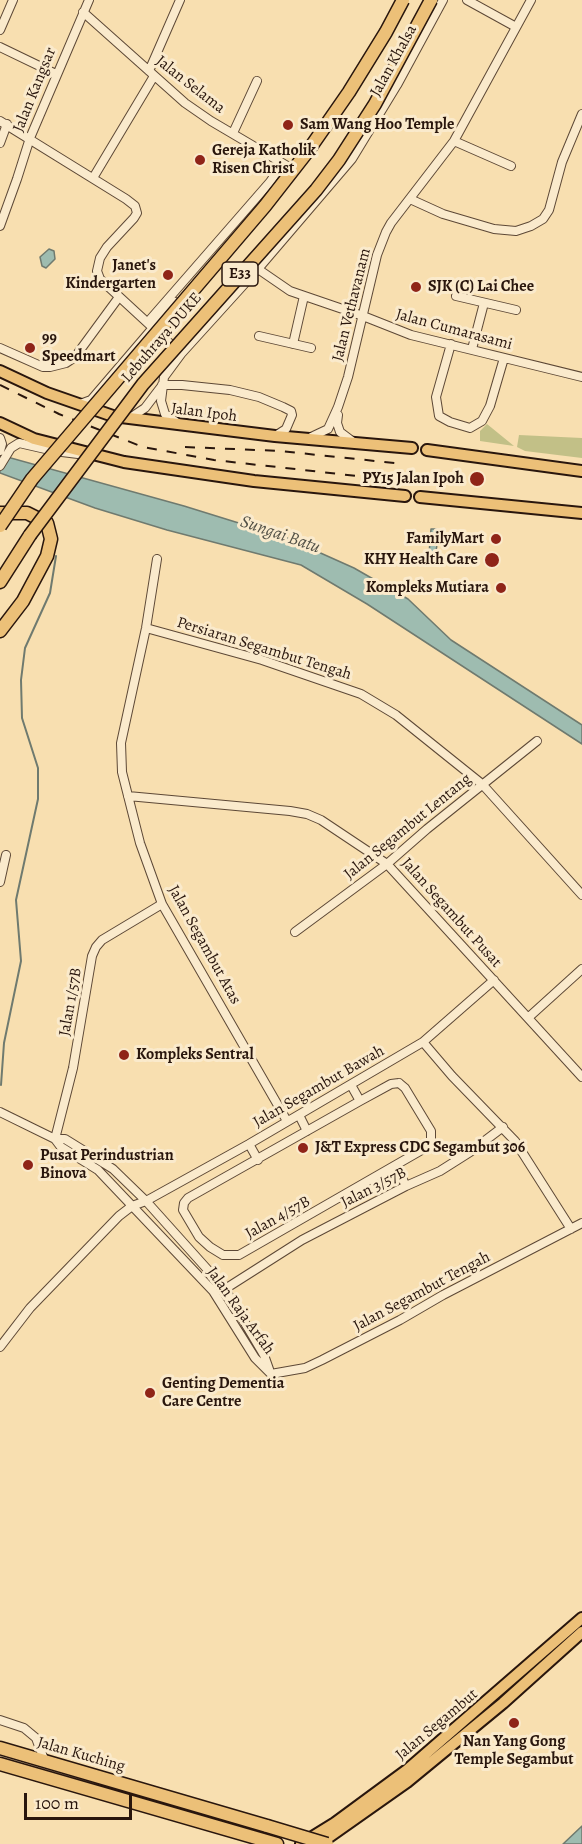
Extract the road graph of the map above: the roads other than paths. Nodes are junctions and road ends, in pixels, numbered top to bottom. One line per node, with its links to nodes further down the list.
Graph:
1 (13, 0): 11 (street)
2 (88, 0): 9 (street, Jalan Kangsar)
3 (180, 0): 13 (street)
4 (401, 0): 22 (street); 66 (highway, Lebuhraya DUKE / E33, bridge)
5 (431, 0): 68 (highway, Lebuhraya DUKE / E33, bridge)
6 (443, 0): 28 (street, Jalan Khalsa)
7 (467, 0): 10 (street)
8 (531, 0): 10 (street, Jalan Vethavanam)
9 (83, 12): 13 (street, Jalan Selama); 14 (street, Jalan Kangsar)
10 (516, 27): 20 (street, Jalan Vethavanam)
11 (0, 30)
12 (0, 47): 14 (street)
13 (152, 73): 18 (street, Jalan Selama); 24 (street)
14 (56, 74): 19 (street, Jalan Kangsar)
15 (257, 81): 18 (street)
16 (582, 114): 25 (street)
17 (4, 122): 19 (street); 21 (street)
18 (233, 134): 22 (street, Jalan Selama)
19 (30, 138): 24 (street); 26 (street, Jalan Kangsar)
20 (454, 141): 23 (street); 25 (street, Jalan Vethavanam)
21 (0, 142)
22 (286, 165): 35 (street)
23 (511, 166)
24 (93, 178): 31 (street)
25 (410, 199): 34 (street, Jalan Vethavanam)
26 (4, 206): 27 (street, Jalan Kangsar)
27 (0, 226)
28 (258, 269): 29 (street, Jalan Cumarasami); 42 (street, Jalan Khalsa)
29 (304, 296): 34 (street, Jalan Cumarasami); 37 (street)
30 (456, 296): 32 (street)
31 (119, 297): 35 (street); 39 (street)
32 (484, 303): 33 (street); 41 (street)
33 (516, 310)
34 (363, 316): 38 (street, Jalan Cumarasami); 48 (street, Jalan Vethavanam)
35 (151, 325): 42 (street); 47 (street)
36 (259, 336): 37 (street)
37 (293, 344): 40 (street)
38 (451, 344): 41 (street, Jalan Cumarasami); 43 (street)
39 (0, 348)
40 (312, 348)
41 (472, 349): 43 (street, Jalan Cumarasami)
42 (181, 354): 46 (street, Jalan Khalsa)
43 (504, 358): 45 (street, Jalan Cumarasami)
44 (0, 371): 47 (main road, Jalan Ipoh)
45 (582, 377)
46 (162, 386): 49 (street, Jalan Khalsa); 51 (street); 52 (street)
47 (78, 404): 49 (main road, Jalan Ipoh)
48 (339, 407): 53 (street); 54 (street)
49 (130, 419): 51 (main road, Jalan Ipoh)
50 (0, 423): 57 (main road)
51 (181, 425): 52 (main road, Jalan Ipoh)
52 (275, 436): 53 (main road, Jalan Ipoh)
53 (305, 439): 54 (main road, Jalan Ipoh)
54 (355, 443): 55 (main road, Jalan Ipoh)
55 (412, 448)
56 (427, 450): 59 (main road)
57 (101, 458): 58 (street); 60 (main road)
58 (0, 466)
59 (582, 471)
60 (405, 496)
61 (420, 497): 64 (main road)
62 (0, 506): 65 (highway)
63 (0, 513): 65 (highway)
64 (582, 513)
65 (47, 523): 70 (highway)
66 (0, 526)
67 (157, 559): 69 (street, Jalan Segambut Atas)
68 (3, 577)
69 (146, 628): 72 (street, Persiaran Segambut Tengah); 73 (street, Jalan Segambut Atas)
70 (0, 632)
71 (537, 741): 72 (street, Jalan Segambut Lentang)
72 (482, 784): 75 (street, Jalan Segambut Lentang); 77 (street, Persiaran Segambut Tengah)
73 (128, 796): 75 (street, Jalan Segambut Pusat); 78 (street, Jalan Segambut Atas)
74 (6, 855): 76 (street)
75 (387, 864): 79 (street, Jalan Segambut Lentang); 81 (street, Jalan Segambut Pusat)
76 (0, 882)
77 (582, 895)
78 (162, 904): 89 (street, Jalan Segambut Atas); 92 (street, Jalan 1/57B)
79 (295, 932)
80 (582, 969): 82 (street)
81 (494, 980): 82 (street, Jalan Segambut Pusat); 83 (street, Jalan Segambut Bawah)
82 (529, 1017): 84 (street, Jalan Segambut Pusat)
83 (423, 1042): 85 (street, Jalan Segambut Bawah); 90 (street)
84 (582, 1077)
85 (351, 1084): 86 (street); 88 (street, Jalan Segambut Bawah)
86 (360, 1101): 91 (street, Jalan 4/57B); 95 (street, Jalan 4/57B)
87 (0, 1112): 92 (street, Jalan Raja Arfah)
88 (298, 1115): 89 (street, Jalan Segambut Bawah); 91 (street)
89 (287, 1121): 93 (street, Jalan Segambut Bawah)
90 (502, 1127): 96 (street, Jalan 3/57B); 101 (street)
91 (307, 1131): 94 (street, Jalan 4/57B)
92 (55, 1139): 97 (street, Jalan Raja Arfah); 98 (street, Jalan Raja Arfah)
93 (249, 1144): 94 (street); 97 (street, Jalan Segambut Bawah)
94 (258, 1160): 100 (street, Jalan 4/57B)
95 (396, 1166): 96 (street); 100 (street, Jalan 4/57B)
96 (406, 1186): 102 (street, Jalan 3/57B)
97 (146, 1201): 98 (street, Jalan Segambut Bawah); 103 (street, Jalan Raja Arfah)
98 (132, 1206): 104 (street); 105 (street, Jalan Raja Arfah)
99 (582, 1223): 101 (street, Jalan Segambut Tengah)
100 (294, 1225): 102 (street)
101 (572, 1229): 105 (street, Jalan Segambut Tengah)
102 (302, 1240): 103 (street, Jalan 3/57B)
103 (225, 1289): 105 (street, Jalan Raja Arfah)
104 (0, 1347)
105 (271, 1374)
106 (582, 1617): 113 (main road, Jalan Segambut)
107 (582, 1632): 114 (main road, Jalan Segambut)
108 (0, 1720): 110 (street)
109 (0, 1749): 110 (highway, Jalan Kuching)
110 (45, 1762): 115 (highway, Jalan Kuching, bridge)
111 (0, 1764): 112 (highway, Jalan Kuching)
112 (277, 1844)
113 (302, 1844)
114 (319, 1844)
115 (327, 1844)

